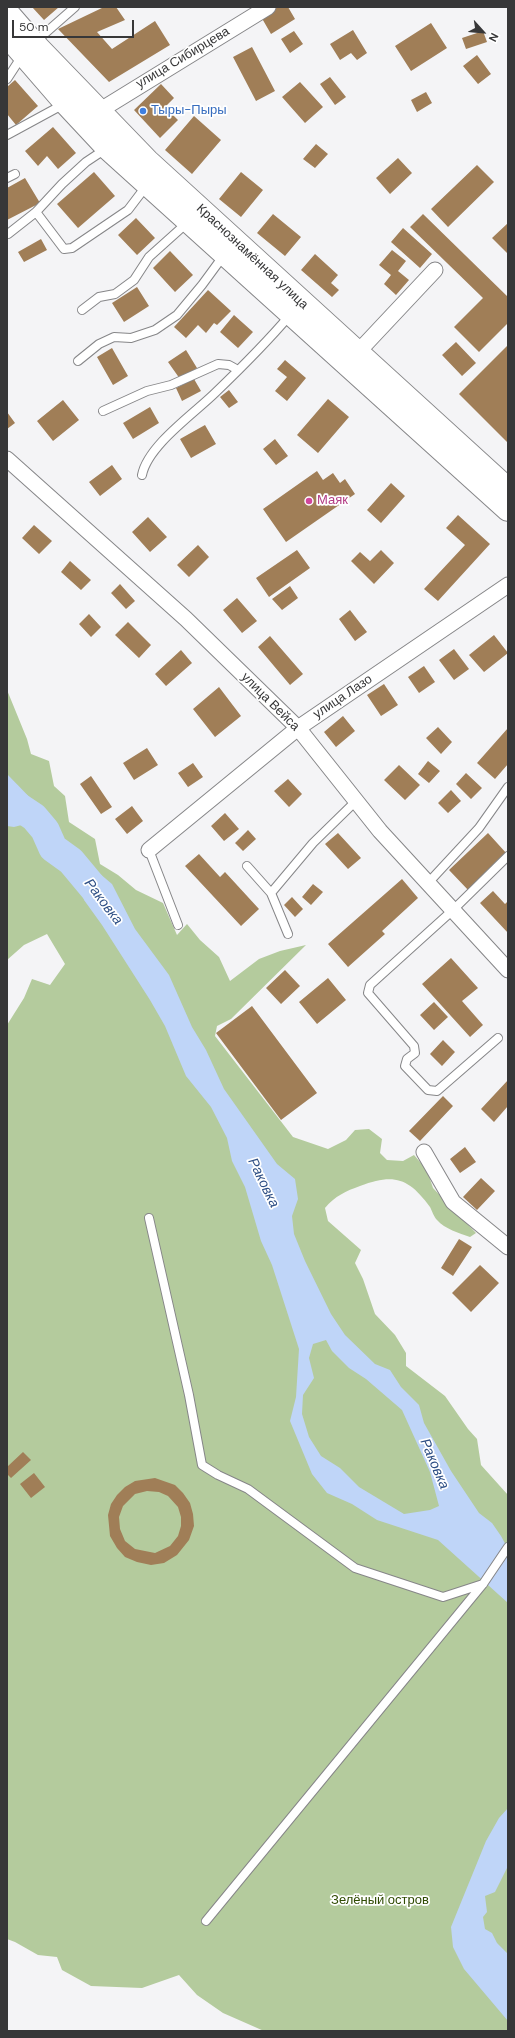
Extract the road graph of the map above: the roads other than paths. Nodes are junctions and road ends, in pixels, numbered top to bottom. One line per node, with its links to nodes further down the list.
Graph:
1 (75, 7): 5 (lane)
2 (268, 7): 8 (street, улица Сибирцева)
3 (7, 12): 5 (highway, Краснознамённая улица)
4 (7, 36): 5 (highway, Краснознамённая улица)
5 (28, 49): 6 (lane); 7 (highway, Краснознамённая улица); 8 (highway, Краснознамённая улица)
6 (7, 79)
7 (65, 103): 8 (highway, Краснознамённая улица); 9 (lane)
8 (91, 116): 10 (highway, Краснознамённая улица); 19 (highway, Краснознамённая улица)
9 (7, 135)
10 (107, 148): 11 (highway, Краснознамённая улица); 12 (lane)
11 (147, 185): 12 (lane); 13 (highway, Краснознамённая улица)
12 (36, 212): 14 (lane)
13 (188, 222): 15 (highway, Краснознамённая улица); 17 (lane)
14 (8, 234)
15 (225, 254): 18 (highway, Краснознамённая улица); 20 (lane)
16 (435, 270): 19 (street)
17 (82, 310)
18 (290, 315): 21 (lane); 22 (highway, Краснознамённая улица)
19 (358, 352): 22 (highway, Краснознамённая улица)
20 (78, 360)
21 (238, 370): 23 (lane); 25 (lane)
22 (405, 406): 26 (highway, Краснознамённая улица); 27 (highway, Краснознамённая улица)
23 (104, 411)
24 (7, 459): 29 (street, улица Вейса)
25 (142, 475)
26 (508, 489)
27 (508, 510)
28 (508, 585): 29 (street, улица Лазо)
29 (298, 728): 31 (street, улица Вейса); 32 (street, улица Лазо)
30 (508, 787): 35 (lane)
31 (356, 801): 35 (street, улица Вейса); 36 (lane)
32 (149, 850): 38 (lane)
33 (508, 856): 37 (lane)
34 (247, 866): 36 (lane)
35 (428, 883): 37 (street, улица Вейса)
36 (271, 893): 39 (lane)
37 (453, 910): 40 (street, улица Вейса); 41 (lane)
38 (178, 925)
39 (288, 934)
40 (508, 970)
41 (498, 1038)
42 (424, 1152): 44 (street)
43 (149, 1218): 46 (lane)
44 (508, 1248)
45 (508, 1547): 46 (lane)
46 (483, 1584): 47 (lane)
47 (206, 1921)

